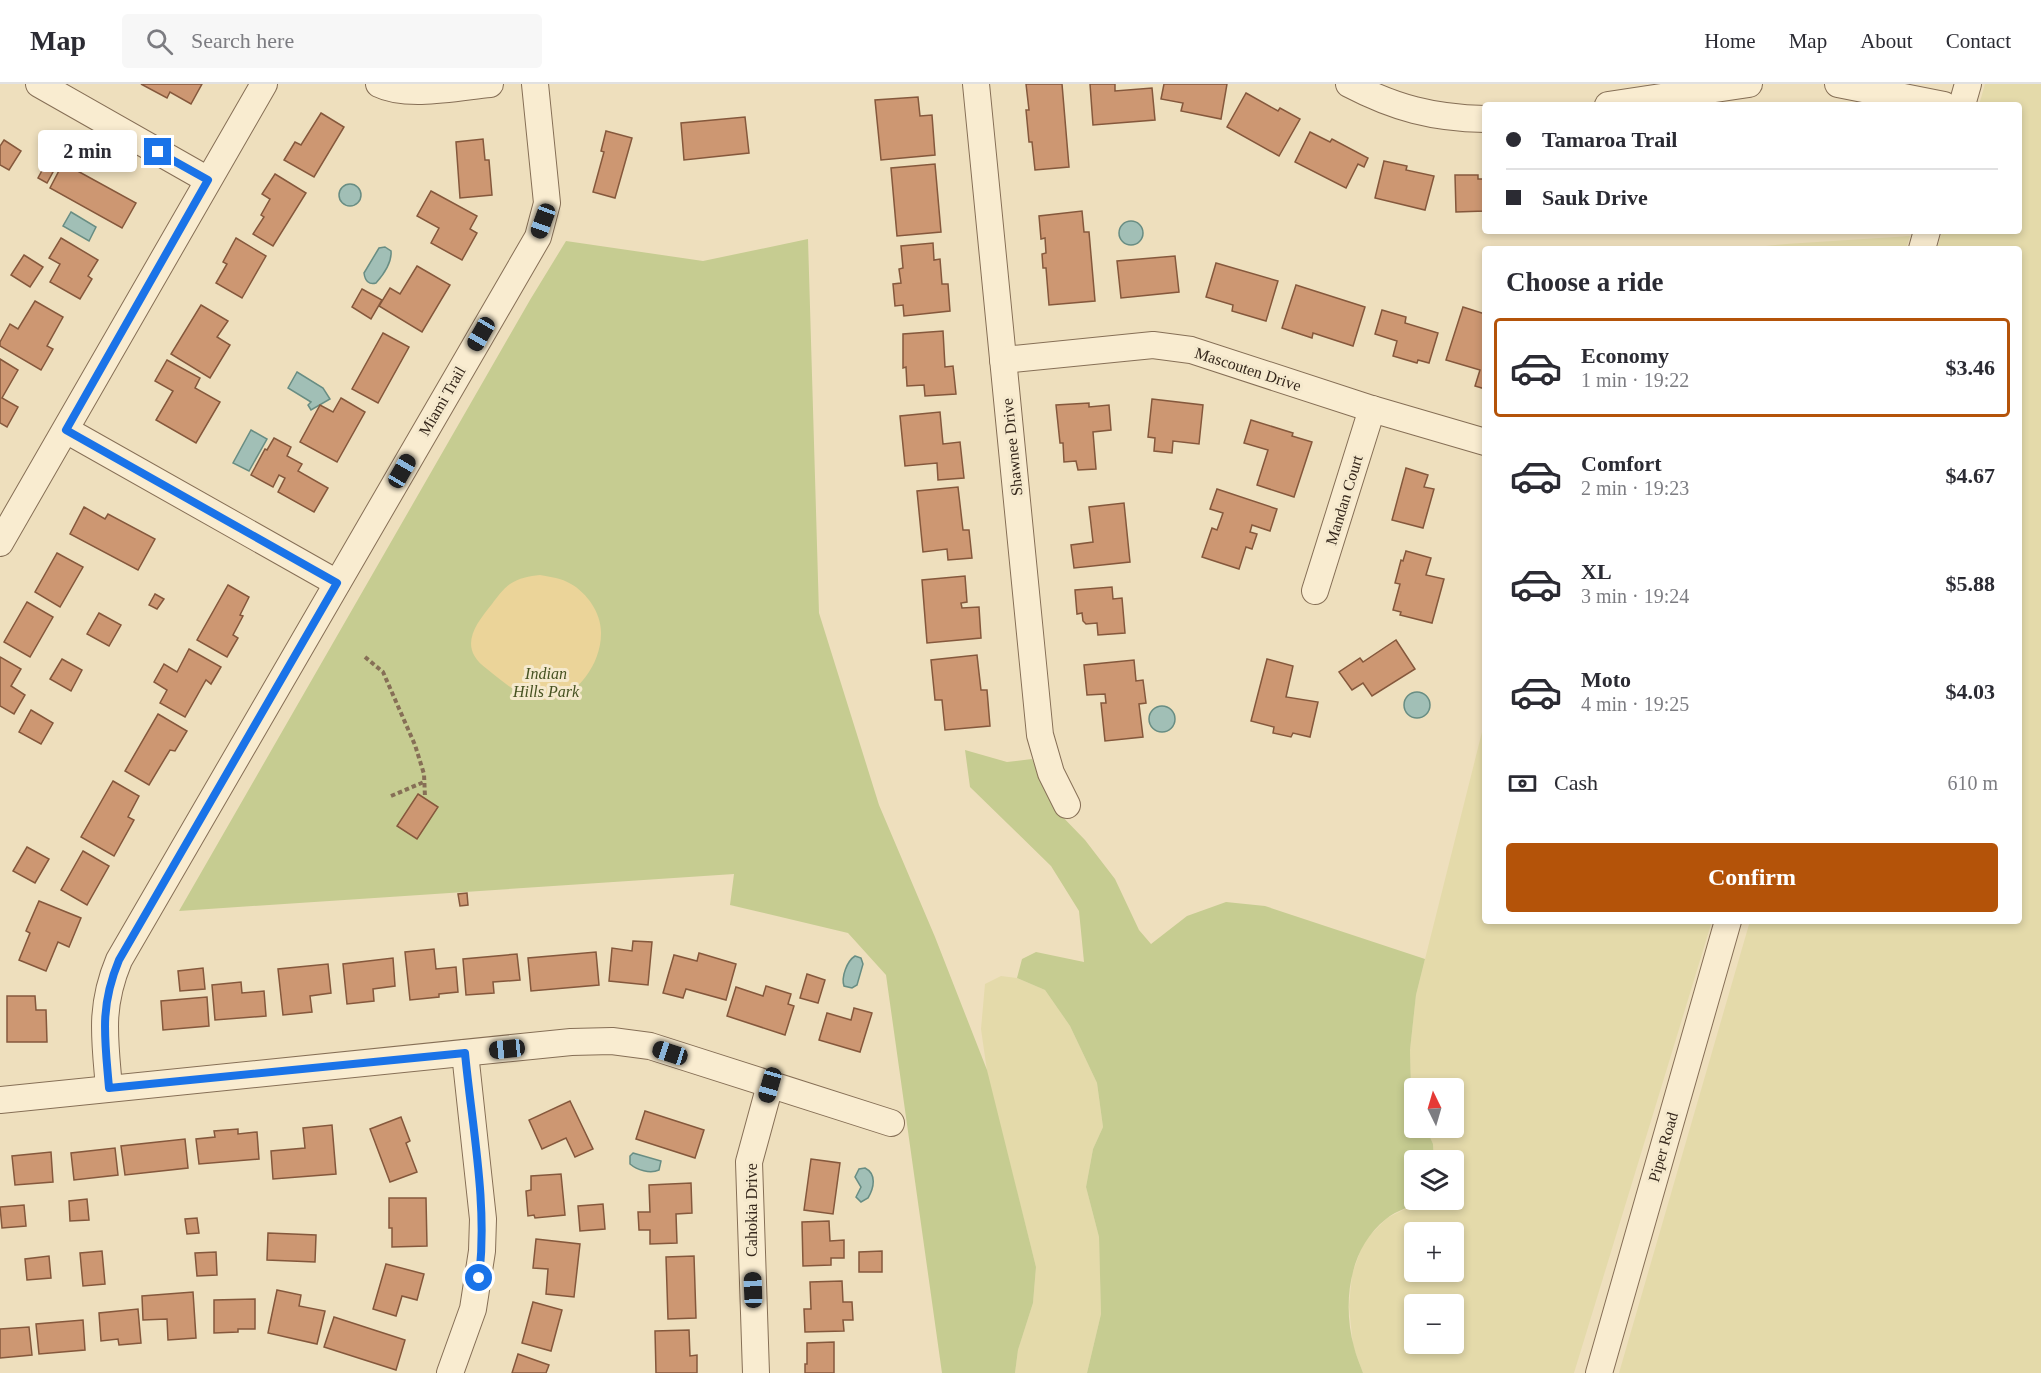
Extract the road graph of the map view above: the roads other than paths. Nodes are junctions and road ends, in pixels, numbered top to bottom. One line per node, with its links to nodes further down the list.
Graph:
1 (39, 84): 15 (street)
2 (264, 84): 15 (street)
3 (379, 84): 4 (street)
4 (490, 84)
5 (535, 84): 21 (street, Miami Trail)
6 (976, 84): 16 (street, Shawnee Drive)
7 (1349, 84): 14 (street)
8 (1749, 84): 11 (street)
9 (1838, 84): 12 (street)
10 (1968, 84): 13 (street)
11 (1628, 102)
12 (1929, 102)
13 (1963, 102)
14 (1482, 119)
15 (208, 180): 18 (street)
16 (1003, 360): 17 (street, Mascouten Drive); 23 (street, Shawnee Drive)
17 (1372, 409): 19 (street, Mascouten Drive); 22 (street, Mandan Court)
18 (66, 430): 20 (street); 21 (street)
19 (1482, 441)
20 (0, 543)
21 (337, 583): 27 (street, Miami Trail)
22 (1315, 591)
23 (1066, 805)
24 (1727, 924): 32 (street, Piper Road)
25 (465, 1053): 26 (street); 27 (street); 30 (street)
26 (770, 1085): 29 (street); 31 (street, Cahokia Drive)
27 (109, 1088): 28 (street)
28 (0, 1100)
29 (891, 1123)
30 (450, 1373)
31 (756, 1373)
32 (1599, 1373)

